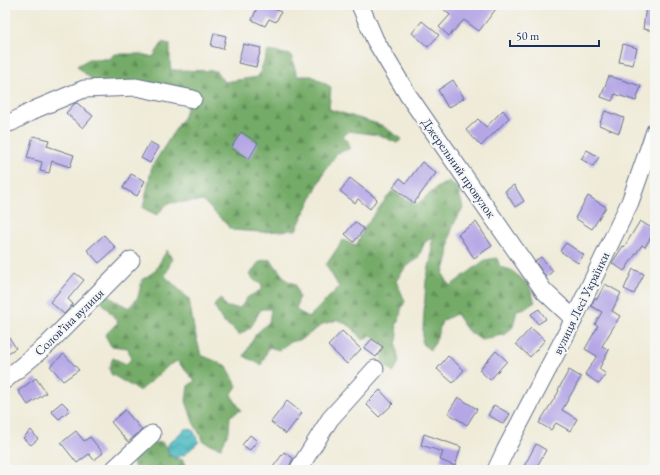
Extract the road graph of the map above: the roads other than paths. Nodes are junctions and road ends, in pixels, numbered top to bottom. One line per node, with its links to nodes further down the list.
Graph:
1 (360, 5): 6 (street, Джерельний провулок)
2 (193, 99): 3 (street)
3 (5, 124)
4 (655, 131): 6 (street, вулиця Лесі Українки)
5 (130, 260): 8 (street, Соловʼїна вулиця)
6 (574, 319): 12 (street, вулиця Лесі Українки)
7 (375, 369): 11 (street)
8 (5, 380)
9 (152, 434): 10 (street)
10 (113, 470)
11 (298, 470)
12 (496, 470)

